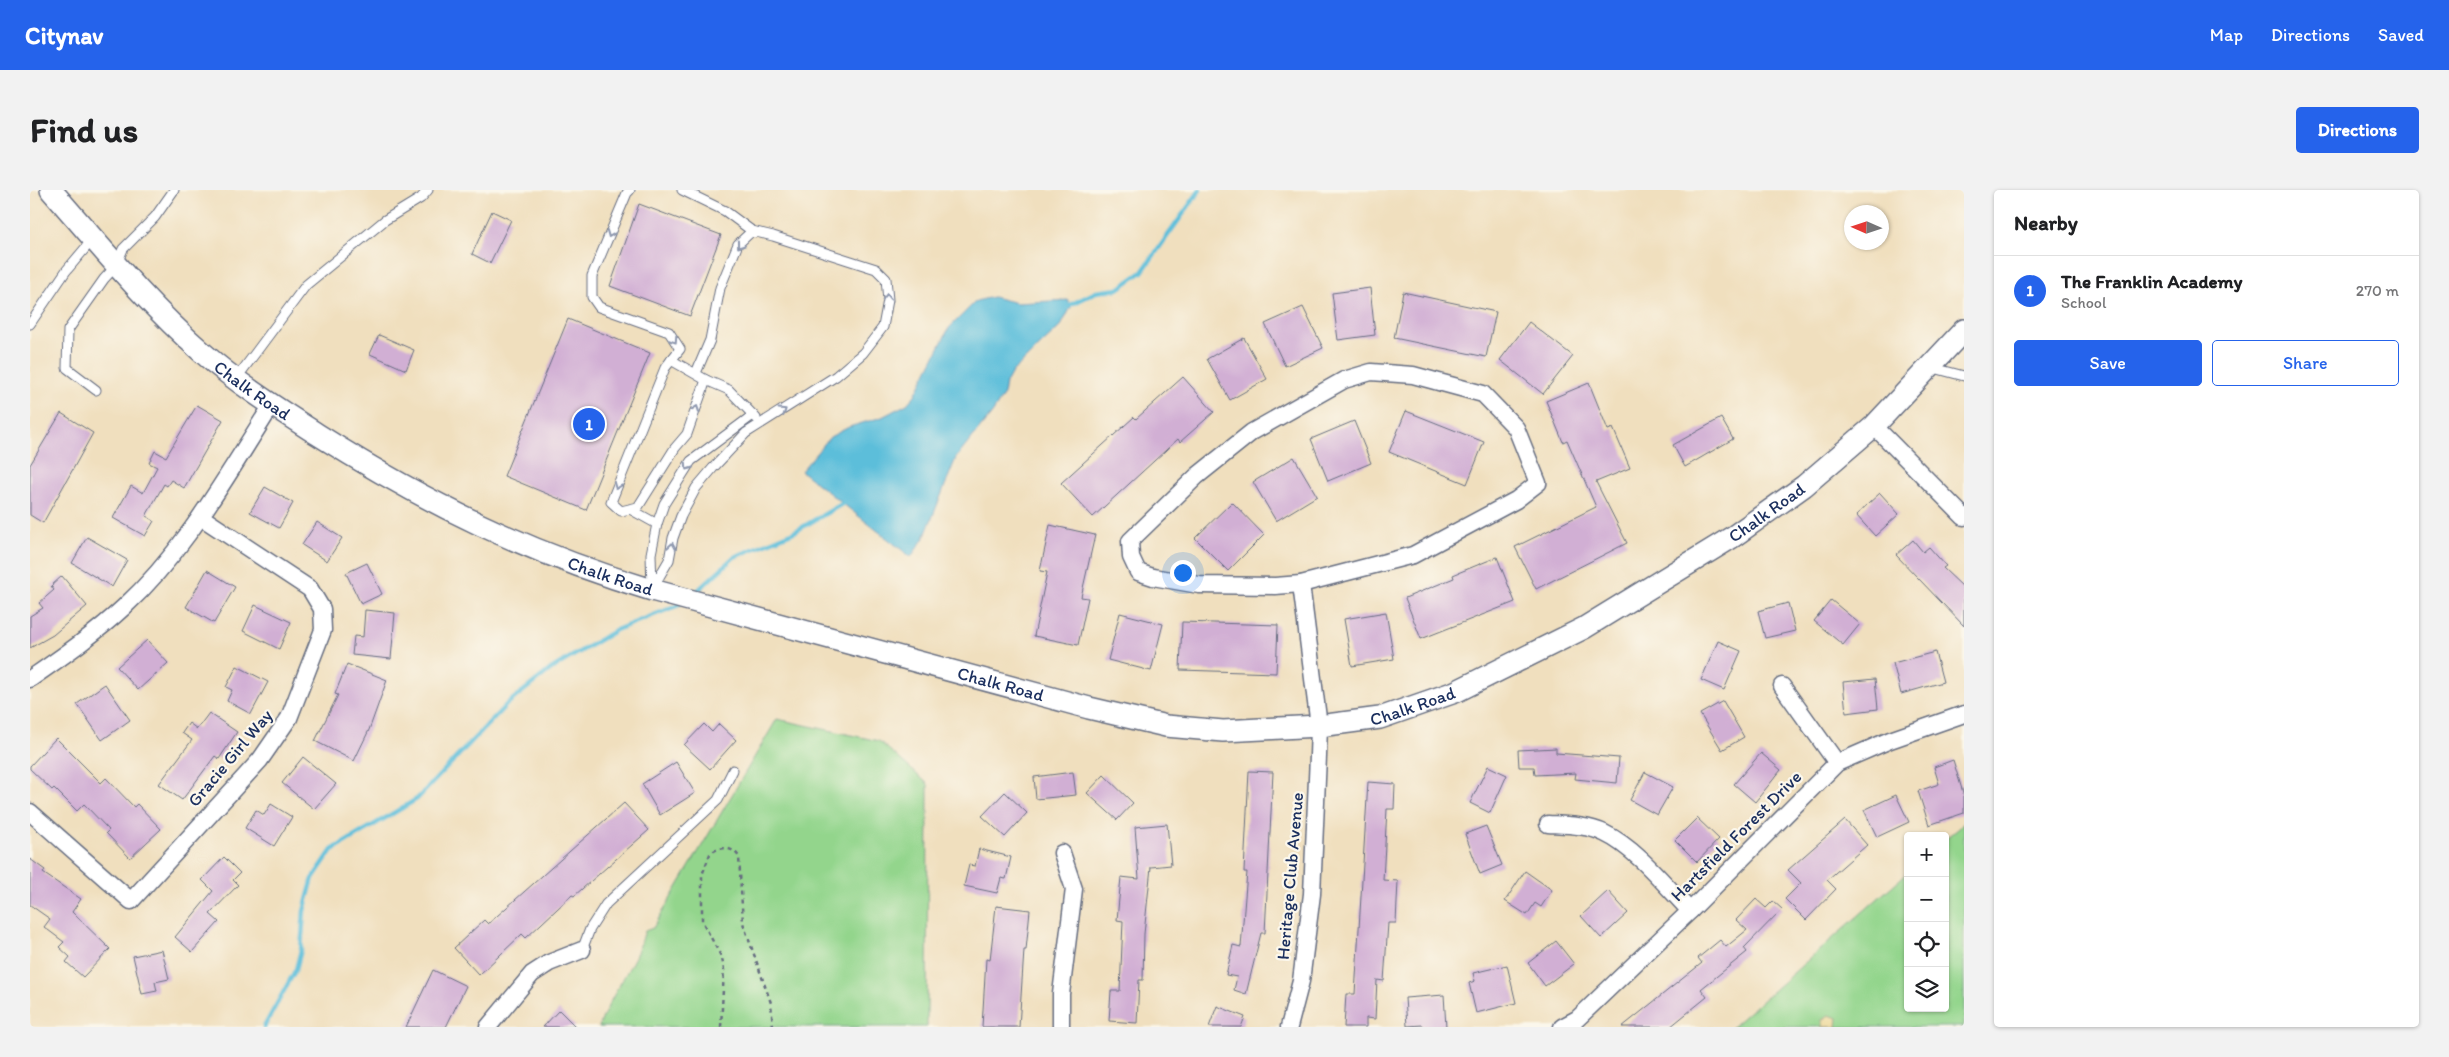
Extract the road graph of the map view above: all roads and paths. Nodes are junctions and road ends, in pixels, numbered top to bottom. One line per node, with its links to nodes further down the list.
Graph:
1 (51, 190): 7 (street, Chalk Road)
2 (174, 190): 8 (lane)
3 (428, 190): 15 (lane)
4 (630, 190): 11 (lane, one-way to 11)
5 (682, 190): 6 (lane)
6 (752, 231): 13 (lane, one-way to 13); 20 (lane, one-way to 6)
7 (94, 239): 8 (street, Chalk Road); 9 (lane)
8 (116, 266): 15 (street, Chalk Road); 17 (lane)
9 (30, 324)
10 (1964, 330): 12 (street, Chalk Road)
11 (671, 360): 13 (lane); 22 (lane, one-way to 22)
12 (1930, 366): 14 (lane); 21 (street, Chalk Road)
13 (696, 373): 16 (lane)
14 (1964, 376)
15 (236, 379): 18 (street, Chalk Road)
16 (706, 380): 19 (lane); 22 (lane, one-way to 16)
17 (96, 390)
18 (272, 405): 23 (street); 27 (street, Chalk Road)
19 (753, 415): 20 (lane); 25 (lane, one-way to 25)
20 (762, 424): 27 (lane, one-way to 20)
21 (1874, 426): 24 (street); 31 (street, Chalk Road)
22 (630, 509): 25 (lane)
23 (201, 517): 28 (street); 34 (street, Gracie Girl Way)
24 (1964, 517)
25 (657, 524): 27 (lane)
26 (1301, 584): 26 (street); 31 (street, Heritage Club Avenue)
27 (652, 590): 31 (street, Chalk Road)
28 (30, 679)
29 (1782, 686): 32 (street)
30 (1964, 714): 32 (street, Hartsfield Forest Drive)
31 (1319, 726): 43 (street, Heritage Club Avenue)
32 (1837, 763): 37 (street, Hartsfield Forest Drive)
33 (733, 770): 38 (lane)
34 (30, 812)
35 (1548, 824): 37 (street)
36 (1062, 853): 42 (street)
37 (1690, 911): 44 (street, Hartsfield Forest Drive)
38 (582, 950): 39 (street)
39 (488, 1027)
40 (721, 1027): 41 (path)
41 (773, 1027)
42 (1060, 1027)
43 (1289, 1027)
44 (1562, 1027)

